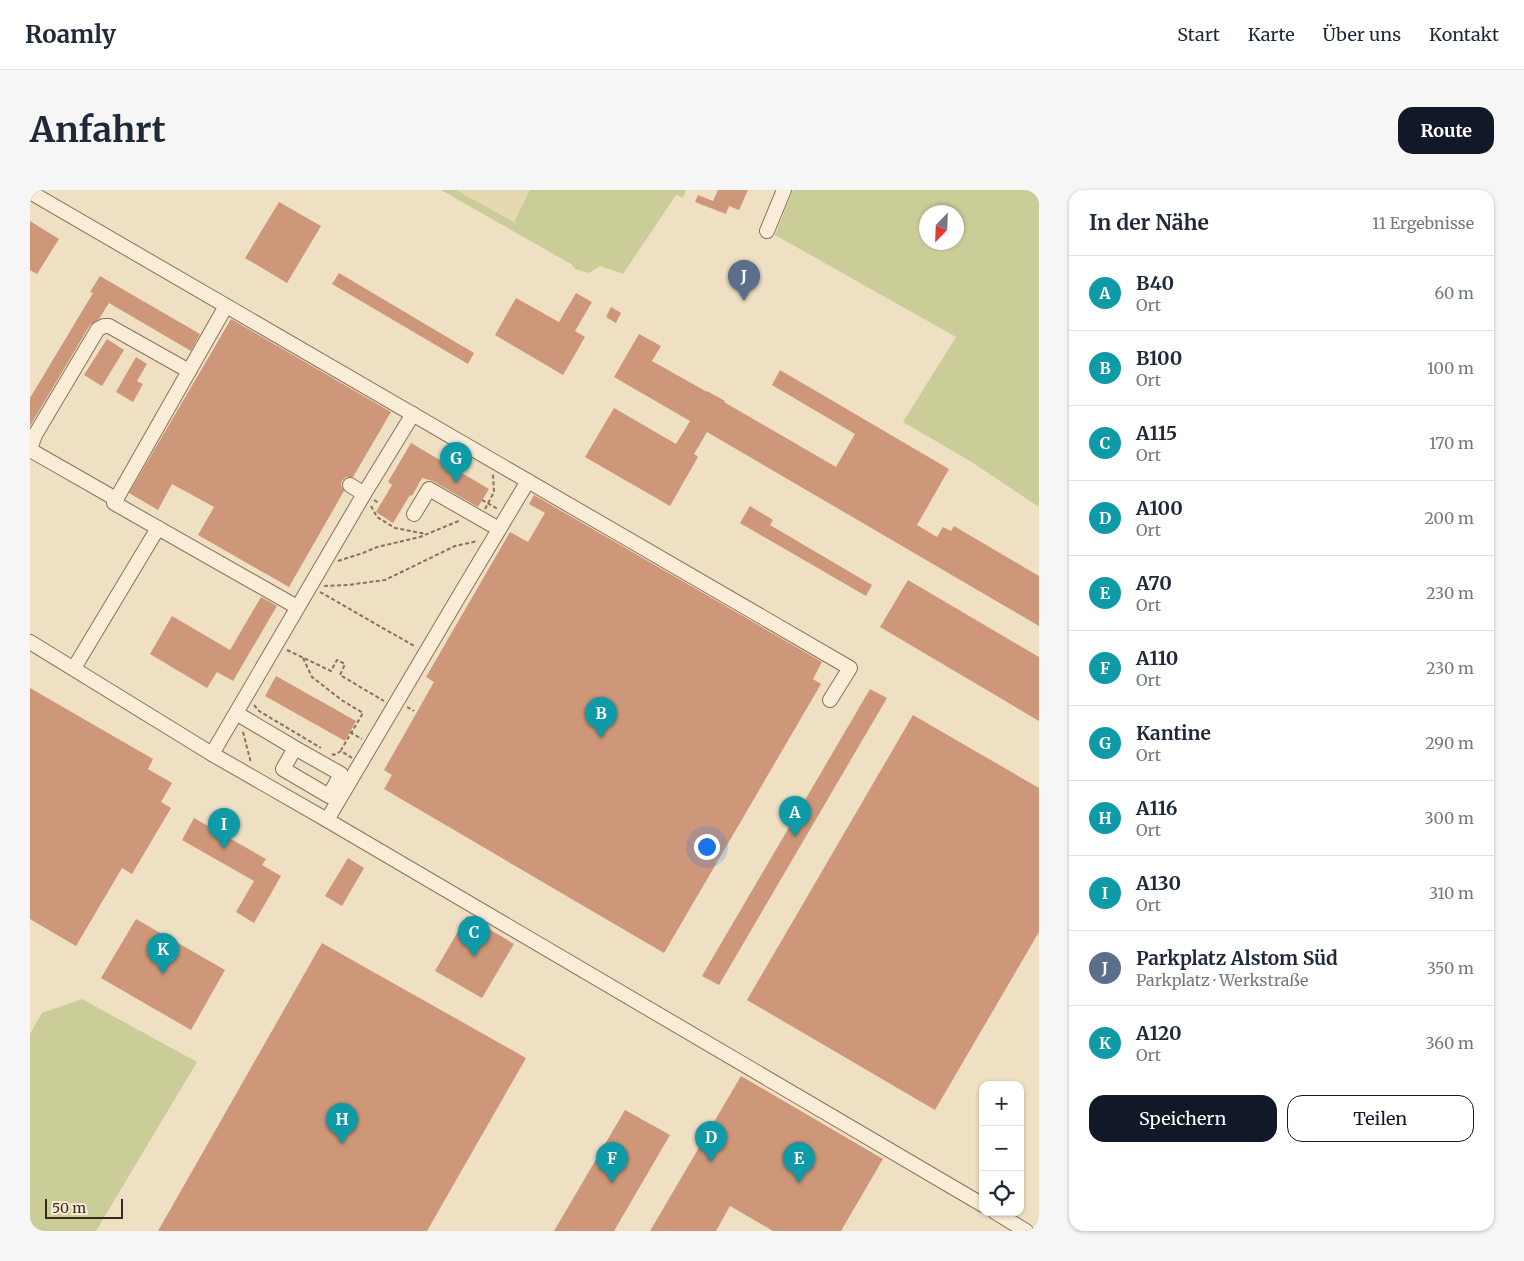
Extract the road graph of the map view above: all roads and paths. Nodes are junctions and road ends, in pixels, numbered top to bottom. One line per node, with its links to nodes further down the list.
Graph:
1 (784, 190): 3 (street)
2 (30, 192): 4 (street)
3 (767, 231)
4 (226, 306): 5 (street); 6 (street)
5 (189, 371): 11 (street); 11 (street)
6 (413, 414): 7 (street); 10 (street)
7 (493, 461): 8 (street); 13 (path)
8 (528, 481): 15 (street); 29 (street)
9 (350, 485): 10 (street)
10 (364, 494): 19 (path); 20 (street)
11 (116, 499): 17 (street)
12 (482, 500): 13 (path)
13 (488, 503): 15 (path); 16 (path)
14 (414, 514): 16 (street)
15 (508, 515): 18 (street)
16 (476, 516): 18 (street); 19 (path)
17 (158, 528): 22 (street); 27 (street)
18 (497, 533): 21 (path); 25 (street)
19 (426, 534): 20 (path)
20 (323, 563): 21 (street)
21 (310, 586): 22 (street); 25 (path)
22 (297, 608): 24 (street)
23 (30, 642): 27 (street)
24 (276, 644): 26 (path); 28 (street)
25 (426, 653): 30 (street)
26 (303, 658): 30 (path); 33 (path)
27 (74, 668): 34 (street)
28 (244, 699): 31 (street); 33 (path)
29 (830, 700)
30 (394, 707): 35 (street)
31 (238, 714): 32 (street); 34 (street); 36 (path)
32 (295, 748)
33 (341, 751): 35 (path)
34 (212, 754): 36 (street)
35 (360, 763): 37 (street)
36 (254, 778): 37 (street)
37 (327, 820): 38 (street)
38 (979, 1203)
39 (1001, 1216): 40 (street)
40 (1026, 1231)

